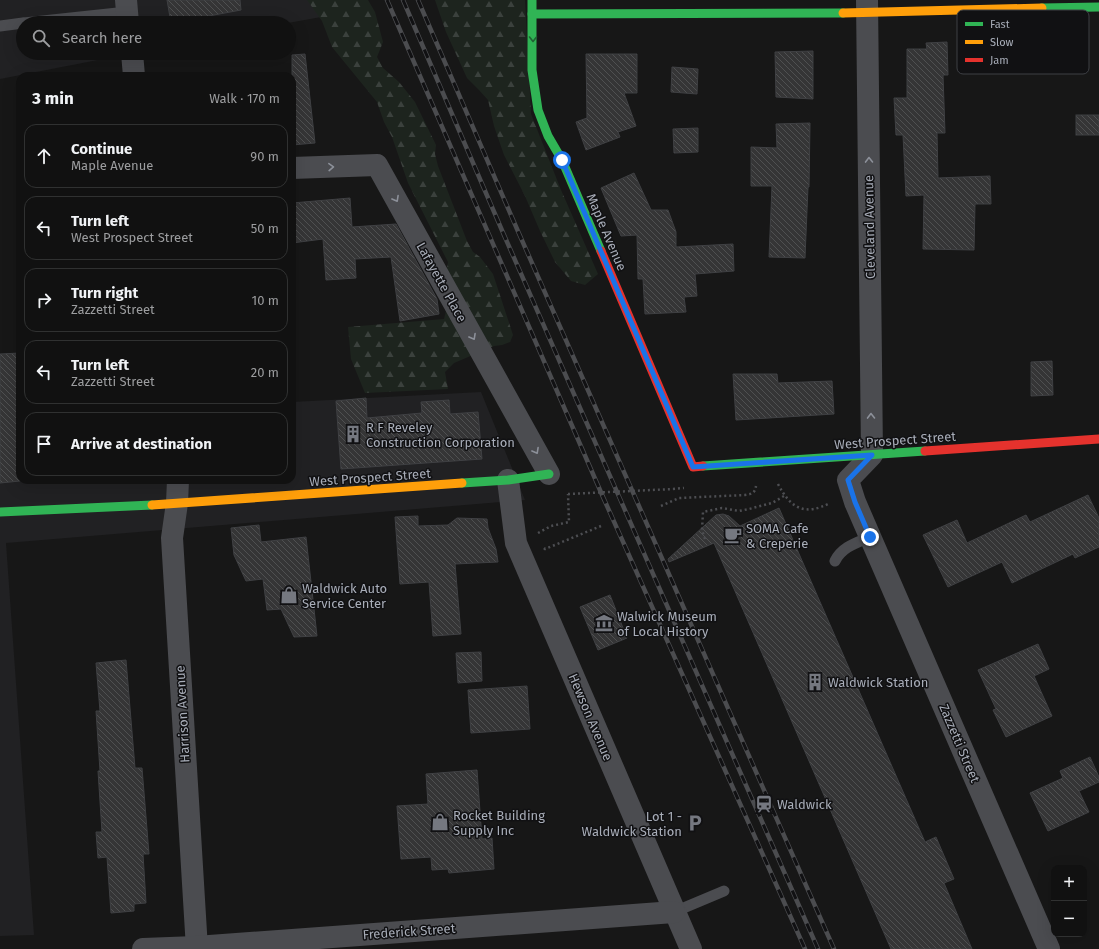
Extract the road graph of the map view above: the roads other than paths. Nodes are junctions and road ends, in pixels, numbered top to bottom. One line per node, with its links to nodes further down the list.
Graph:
1 (532, 0): 5 (street, Maple Avenue)
2 (867, 6): 3 (street); 5 (street); 13 (street, Cleveland Avenue, one-way to 2)
3 (1099, 7)
4 (127, 12): 6 (lane)
5 (532, 14): 14 (street, Maple Avenue, one-way to 14)
6 (90, 16)
7 (16, 24): 8 (lane)
8 (0, 26)
9 (133, 60): 10 (street)
10 (134, 72)
11 (296, 168): 15 (street, Lafayette Place, one-way to 15)
12 (1099, 439): 13 (street, West Prospect Street)
13 (872, 455): 14 (street, West Prospect Street); 20 (street, Zazzetti Street)
14 (693, 467)
15 (549, 474): 16 (street, West Prospect Street)
16 (508, 480): 18 (street, West Prospect Street); 23 (street, Hewson Avenue)
17 (178, 484): 18 (street, Harrison Avenue)
18 (177, 503): 19 (street, West Prospect Street); 24 (street, Harrison Avenue)
19 (0, 512)
20 (870, 537): 21 (lane); 27 (street, Zazzetti Street)
21 (835, 561)
22 (724, 891): 23 (lane)
23 (674, 912): 24 (street, Frederick Street); 26 (street, Hewson Avenue)
24 (197, 948): 25 (street, Frederick Street)
25 (143, 949)
26 (690, 949)
27 (1049, 949)

